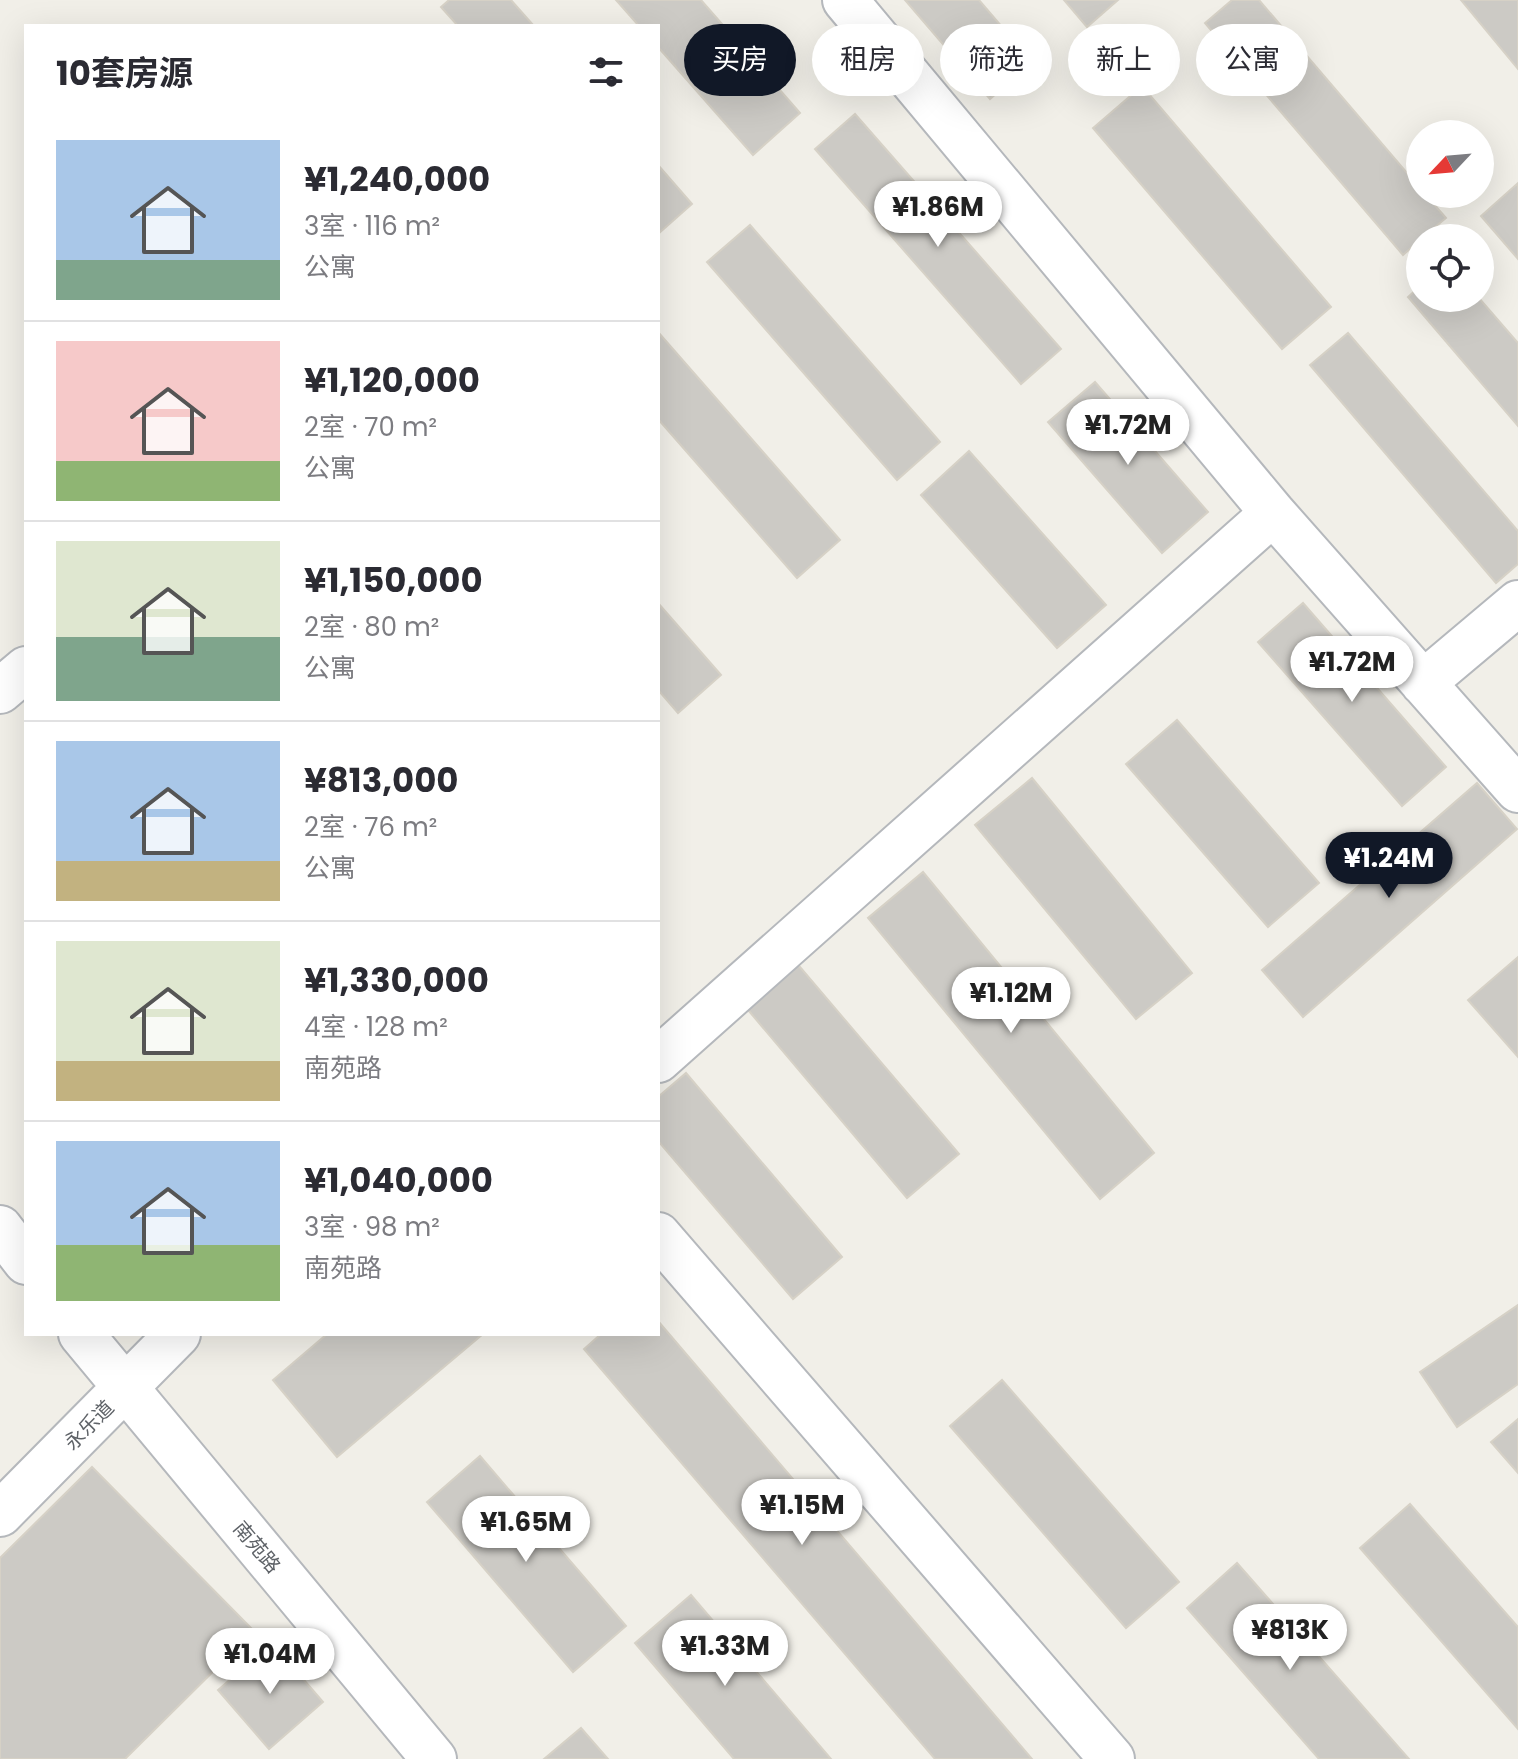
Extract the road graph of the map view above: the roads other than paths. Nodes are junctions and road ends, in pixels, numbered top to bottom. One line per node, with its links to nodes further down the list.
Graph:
1 (845, 0): 2 (street)
2 (1273, 513): 5 (street); 8 (street)
3 (1518, 603): 5 (street)
4 (24, 671): 6 (street)
5 (1423, 683): 7 (street)
6 (0, 691)
7 (1518, 790)
8 (660, 1058)
9 (0, 1228): 12 (street)
10 (660, 1237): 21 (street)
11 (0, 1253): 13 (street)
12 (24, 1259)
13 (24, 1284)
14 (64, 1336): 17 (street, 南苑路)
15 (82, 1336): 17 (street, 南苑路)
16 (176, 1336): 17 (street, 永乐道)
17 (120, 1394): 18 (street, 永乐道); 19 (street, 南苑路); 20 (street, 南苑路)
18 (0, 1514)
19 (413, 1759)
20 (434, 1759)
21 (1112, 1759)

